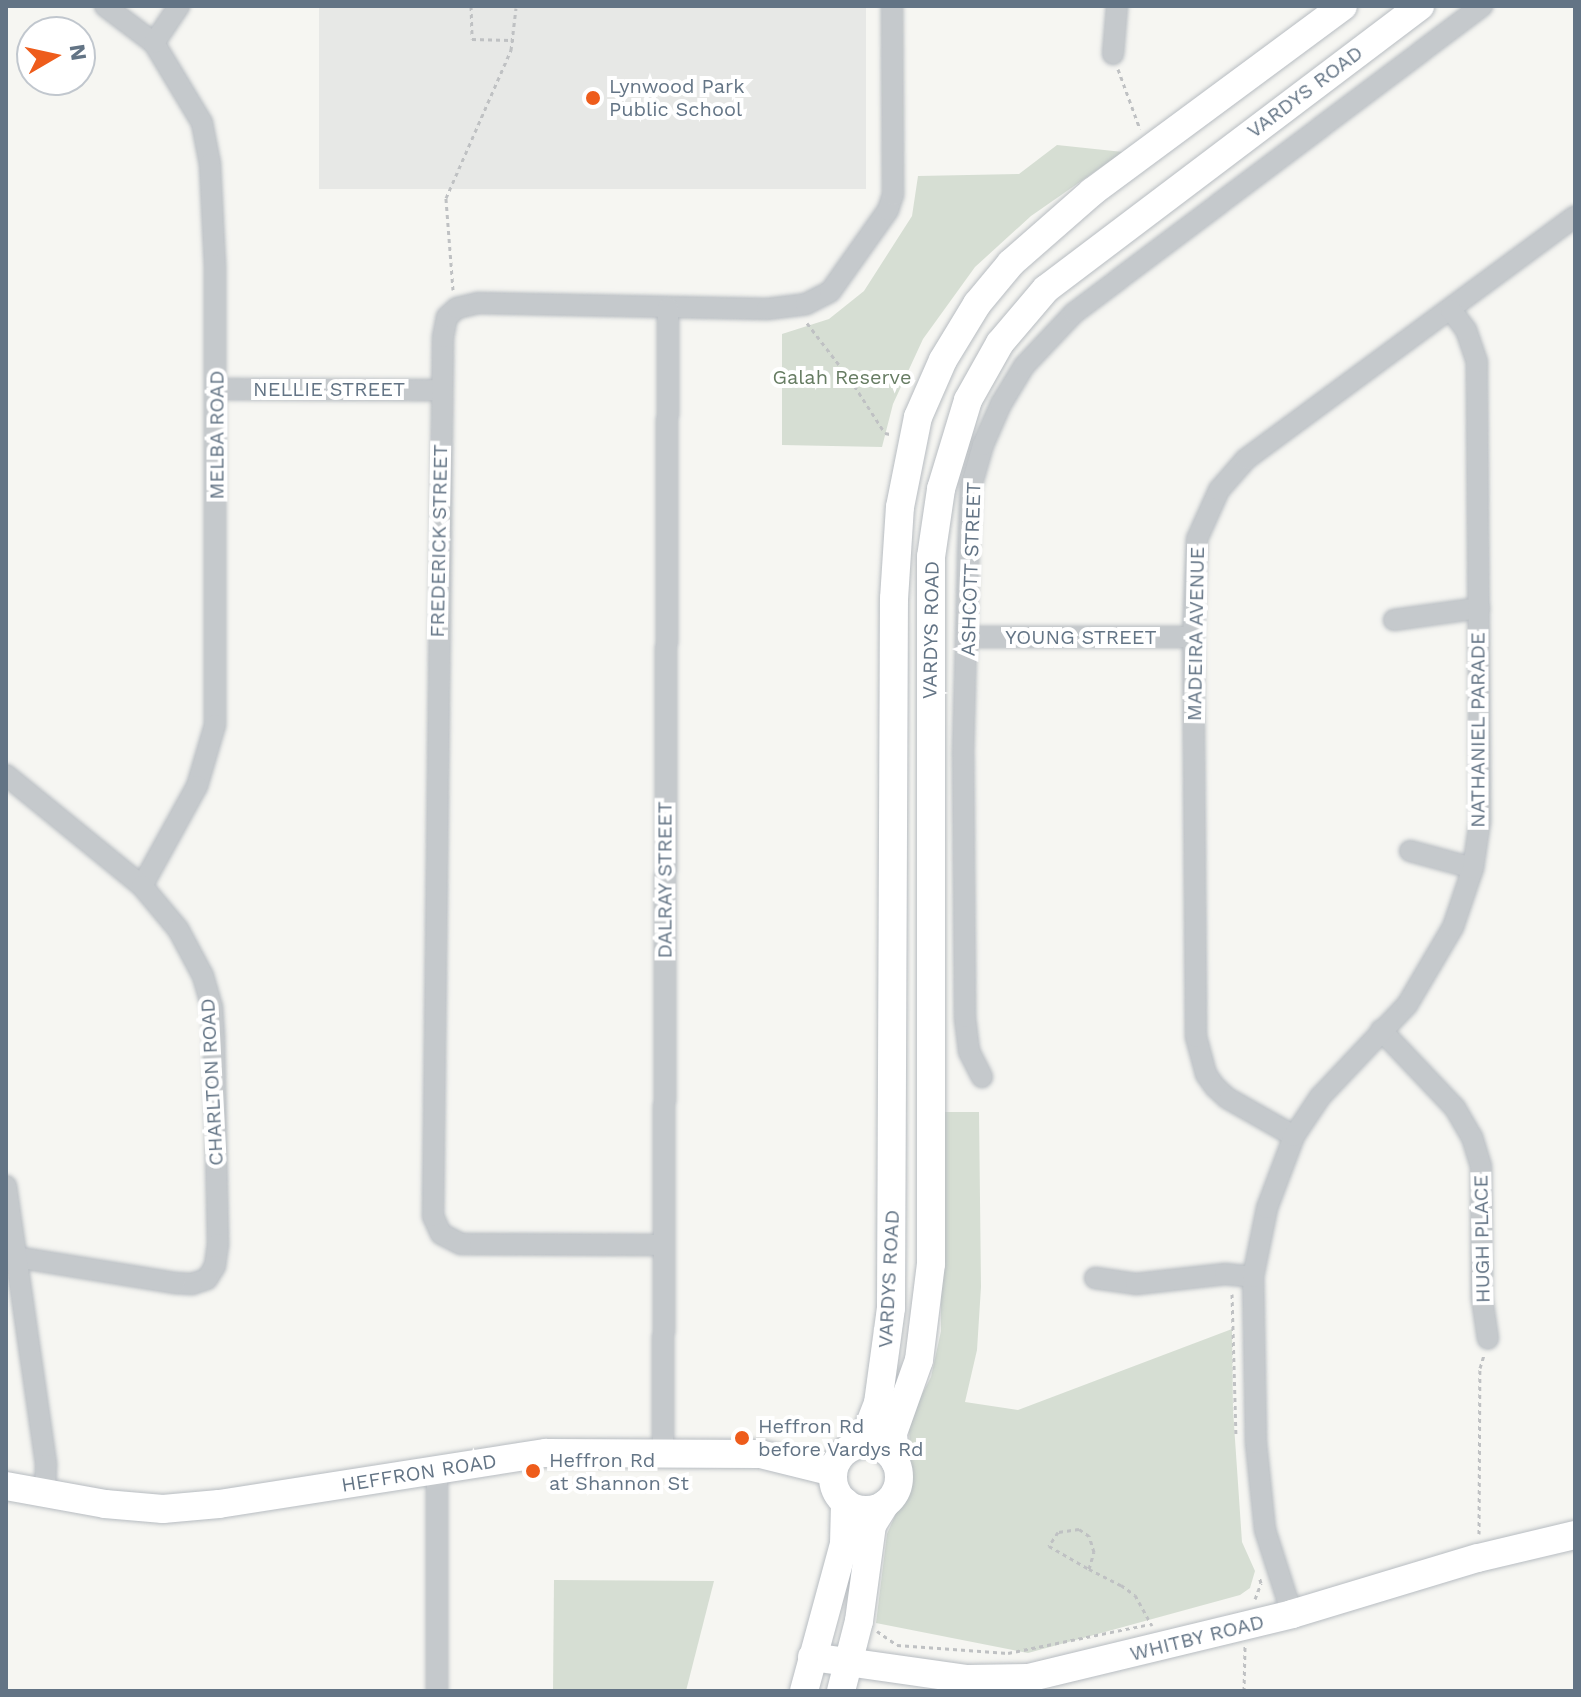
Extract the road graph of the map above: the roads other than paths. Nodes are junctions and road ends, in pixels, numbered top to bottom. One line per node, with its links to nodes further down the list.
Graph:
1 (105, 6): 8 (street, MELBA ROAD)
2 (179, 6): 8 (street)
3 (892, 6): 11 (street)
4 (1117, 6): 9 (street)
5 (1343, 6): 32 (main road, VARDYS ROAD)
6 (1420, 6): 34 (main road, VARDYS ROAD)
7 (1482, 6): 17 (street, ASHCOTT STREET)
8 (154, 43): 13 (street, MELBA ROAD)
9 (1113, 54)
10 (1575, 216): 12 (street, MADEIRA AVENUE)
11 (668, 308): 14 (street, FREDERICK STREET); 27 (street, DALRAY STREET)
12 (1451, 310): 15 (street, NATHANIEL PARADE); 18 (street, MADEIRA AVENUE)
13 (217, 389): 14 (street, NELLIE STREET); 22 (street, MELBA ROAD)
14 (441, 390): 27 (street, FREDERICK STREET)
15 (1479, 608): 16 (street); 21 (street, NATHANIEL PARADE)
16 (1394, 620)
17 (968, 637): 18 (street, YOUNG STREET); 24 (street, ASHCOTT STREET)
18 (1193, 637): 25 (street, MADEIRA AVENUE)
19 (6, 775): 22 (street, CHARLTON ROAD)
20 (1410, 851): 21 (street)
21 (1473, 868): 23 (street, NATHANIEL PARADE)
22 (142, 886): 28 (street, CHARLTON ROAD)
23 (1381, 1030): 25 (street, NATHANIEL PARADE); 31 (street, HUGH PLACE)
24 (982, 1077)
25 (1294, 1136): 29 (street, NATHANIEL PARADE)
26 (6, 1186): 28 (street)
27 (663, 1245): 33 (street, DALRAY STREET)
28 (17, 1257): 38 (street)
29 (1253, 1277): 30 (street); 42 (street, NATHANIEL PARADE)
30 (1095, 1278)
31 (1488, 1339)
32 (862, 1444): 34 (main road); 36 (main road)
33 (663, 1452): 35 (main road, HEFFRON ROAD); 36 (main road, HEFFRON ROAD)
34 (896, 1463): 40 (main road)
35 (437, 1470): 38 (main road, HEFFRON ROAD); 45 (street)
36 (833, 1472): 39 (main road)
37 (6, 1486): 38 (main road, HEFFRON ROAD)
38 (45, 1492)
39 (845, 1502): 40 (main road); 43 (main road)
40 (885, 1504): 44 (main road)
41 (1575, 1535): 42 (main road, WHITBY ROAD)
42 (1292, 1614): 44 (main road, WHITBY ROAD)
43 (812, 1657): 44 (main road, WHITBY ROAD); 46 (main road)
44 (844, 1678)
45 (437, 1691)
46 (804, 1691)

